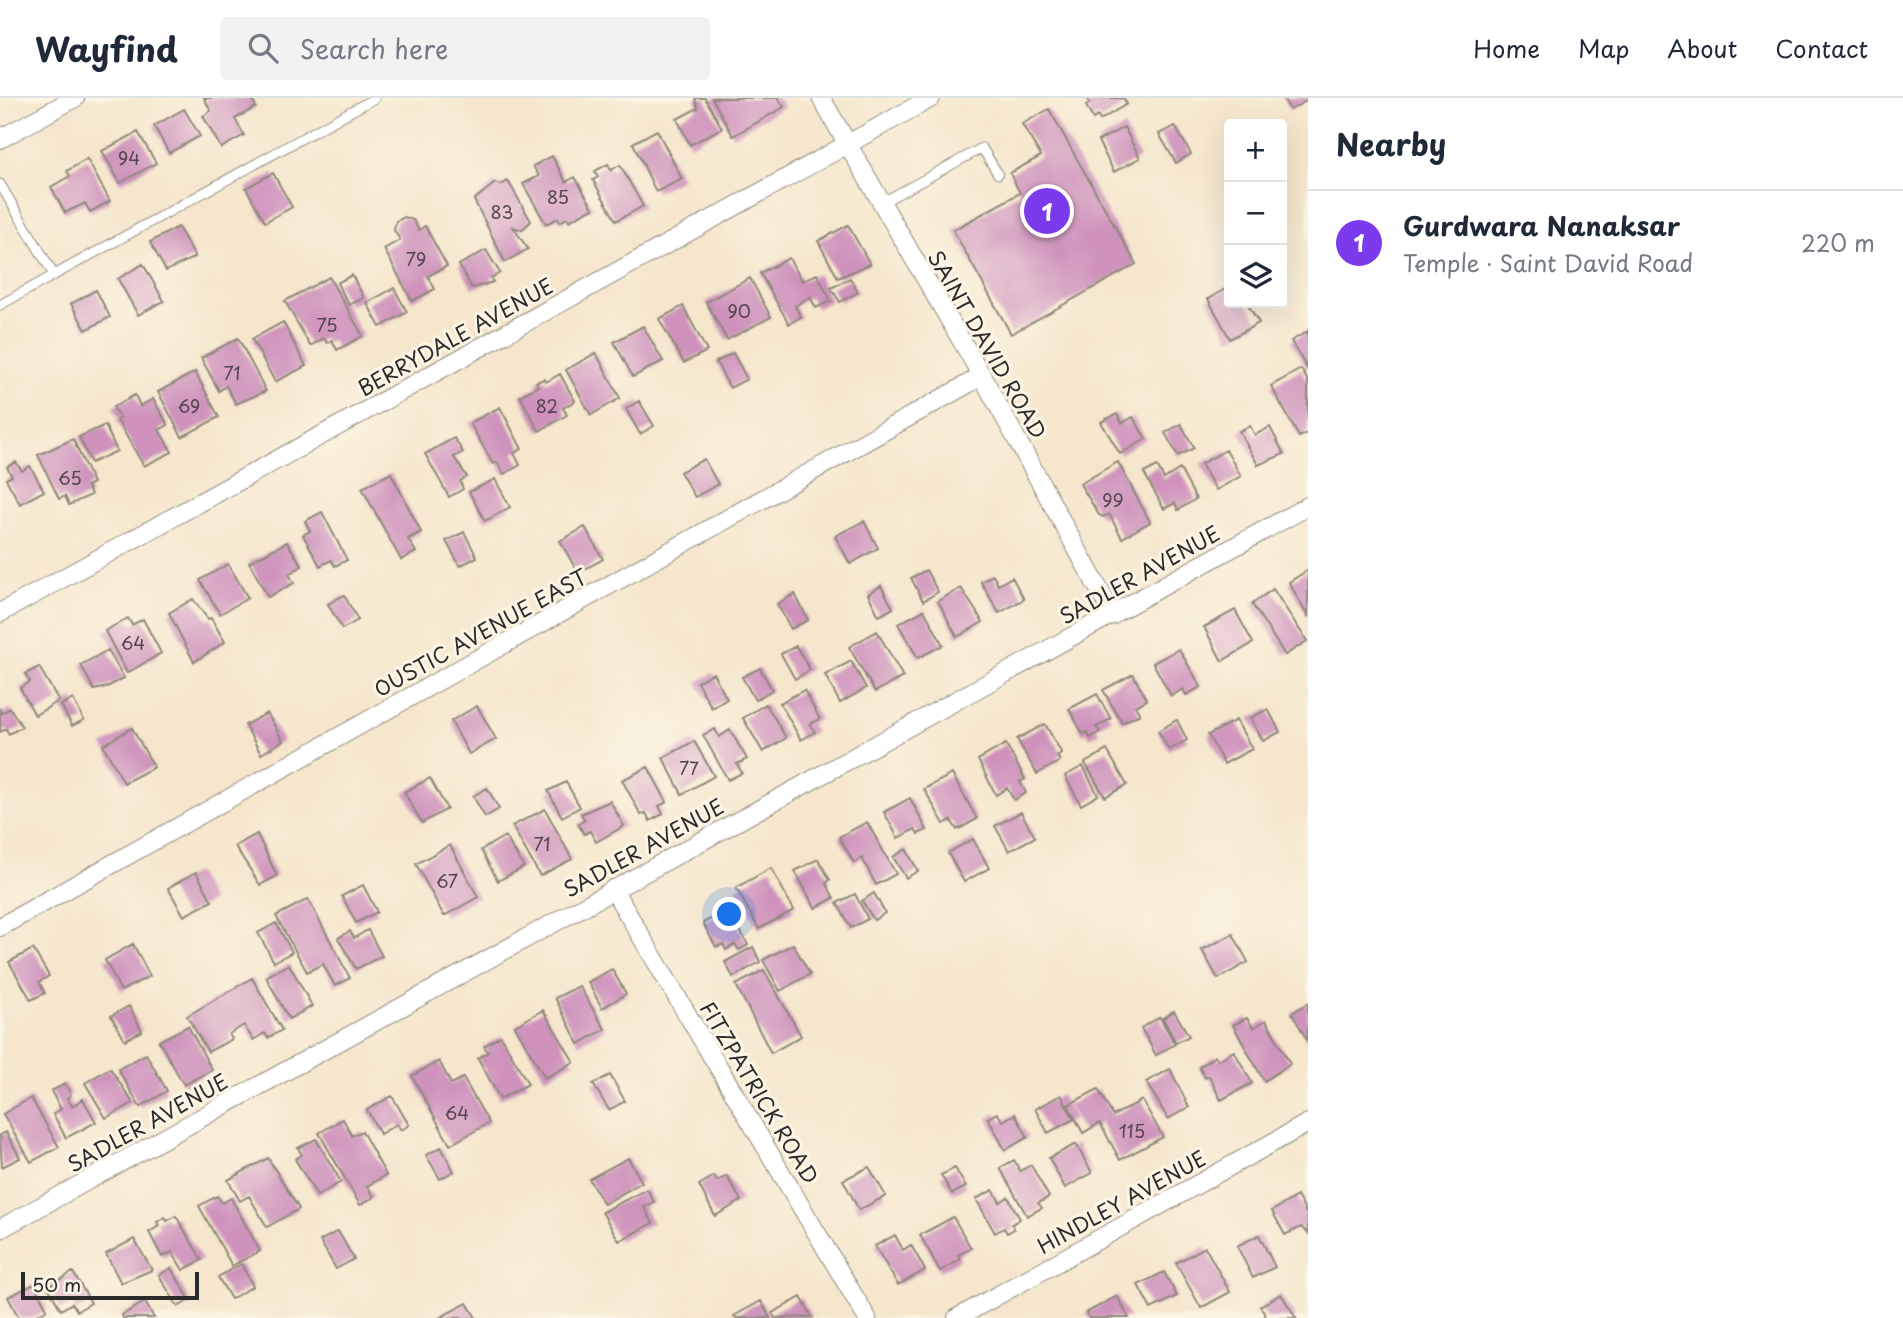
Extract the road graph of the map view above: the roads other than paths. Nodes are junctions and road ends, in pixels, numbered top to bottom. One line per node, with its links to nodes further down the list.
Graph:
1 (75, 98): 5 (street)
2 (375, 98): 10 (lane)
3 (821, 98): 6 (street, SAINT DAVID ROAD)
4 (931, 98): 6 (street, BERRYDALE AVENUE)
5 (0, 139)
6 (847, 144): 9 (street, SAINT DAVID ROAD); 14 (street, BERRYDALE AVENUE)
7 (998, 174): 9 (lane)
8 (0, 184): 10 (lane)
9 (881, 203): 12 (street, SAINT DAVID ROAD)
10 (54, 275): 11 (lane)
11 (0, 305)
12 (982, 376): 15 (street, SAINT DAVID ROAD); 17 (street, OUSTIC AVENUE EAST)
13 (1308, 506): 15 (street, SADLER AVENUE)
14 (0, 613)
15 (1113, 615): 16 (street, SADLER AVENUE)
16 (613, 889): 19 (street, SADLER AVENUE); 20 (street, FITZPATRICK ROAD)
17 (0, 927)
18 (1308, 1123): 21 (street, HINDLEY AVENUE)
19 (0, 1229)
20 (867, 1318)
21 (957, 1318)

